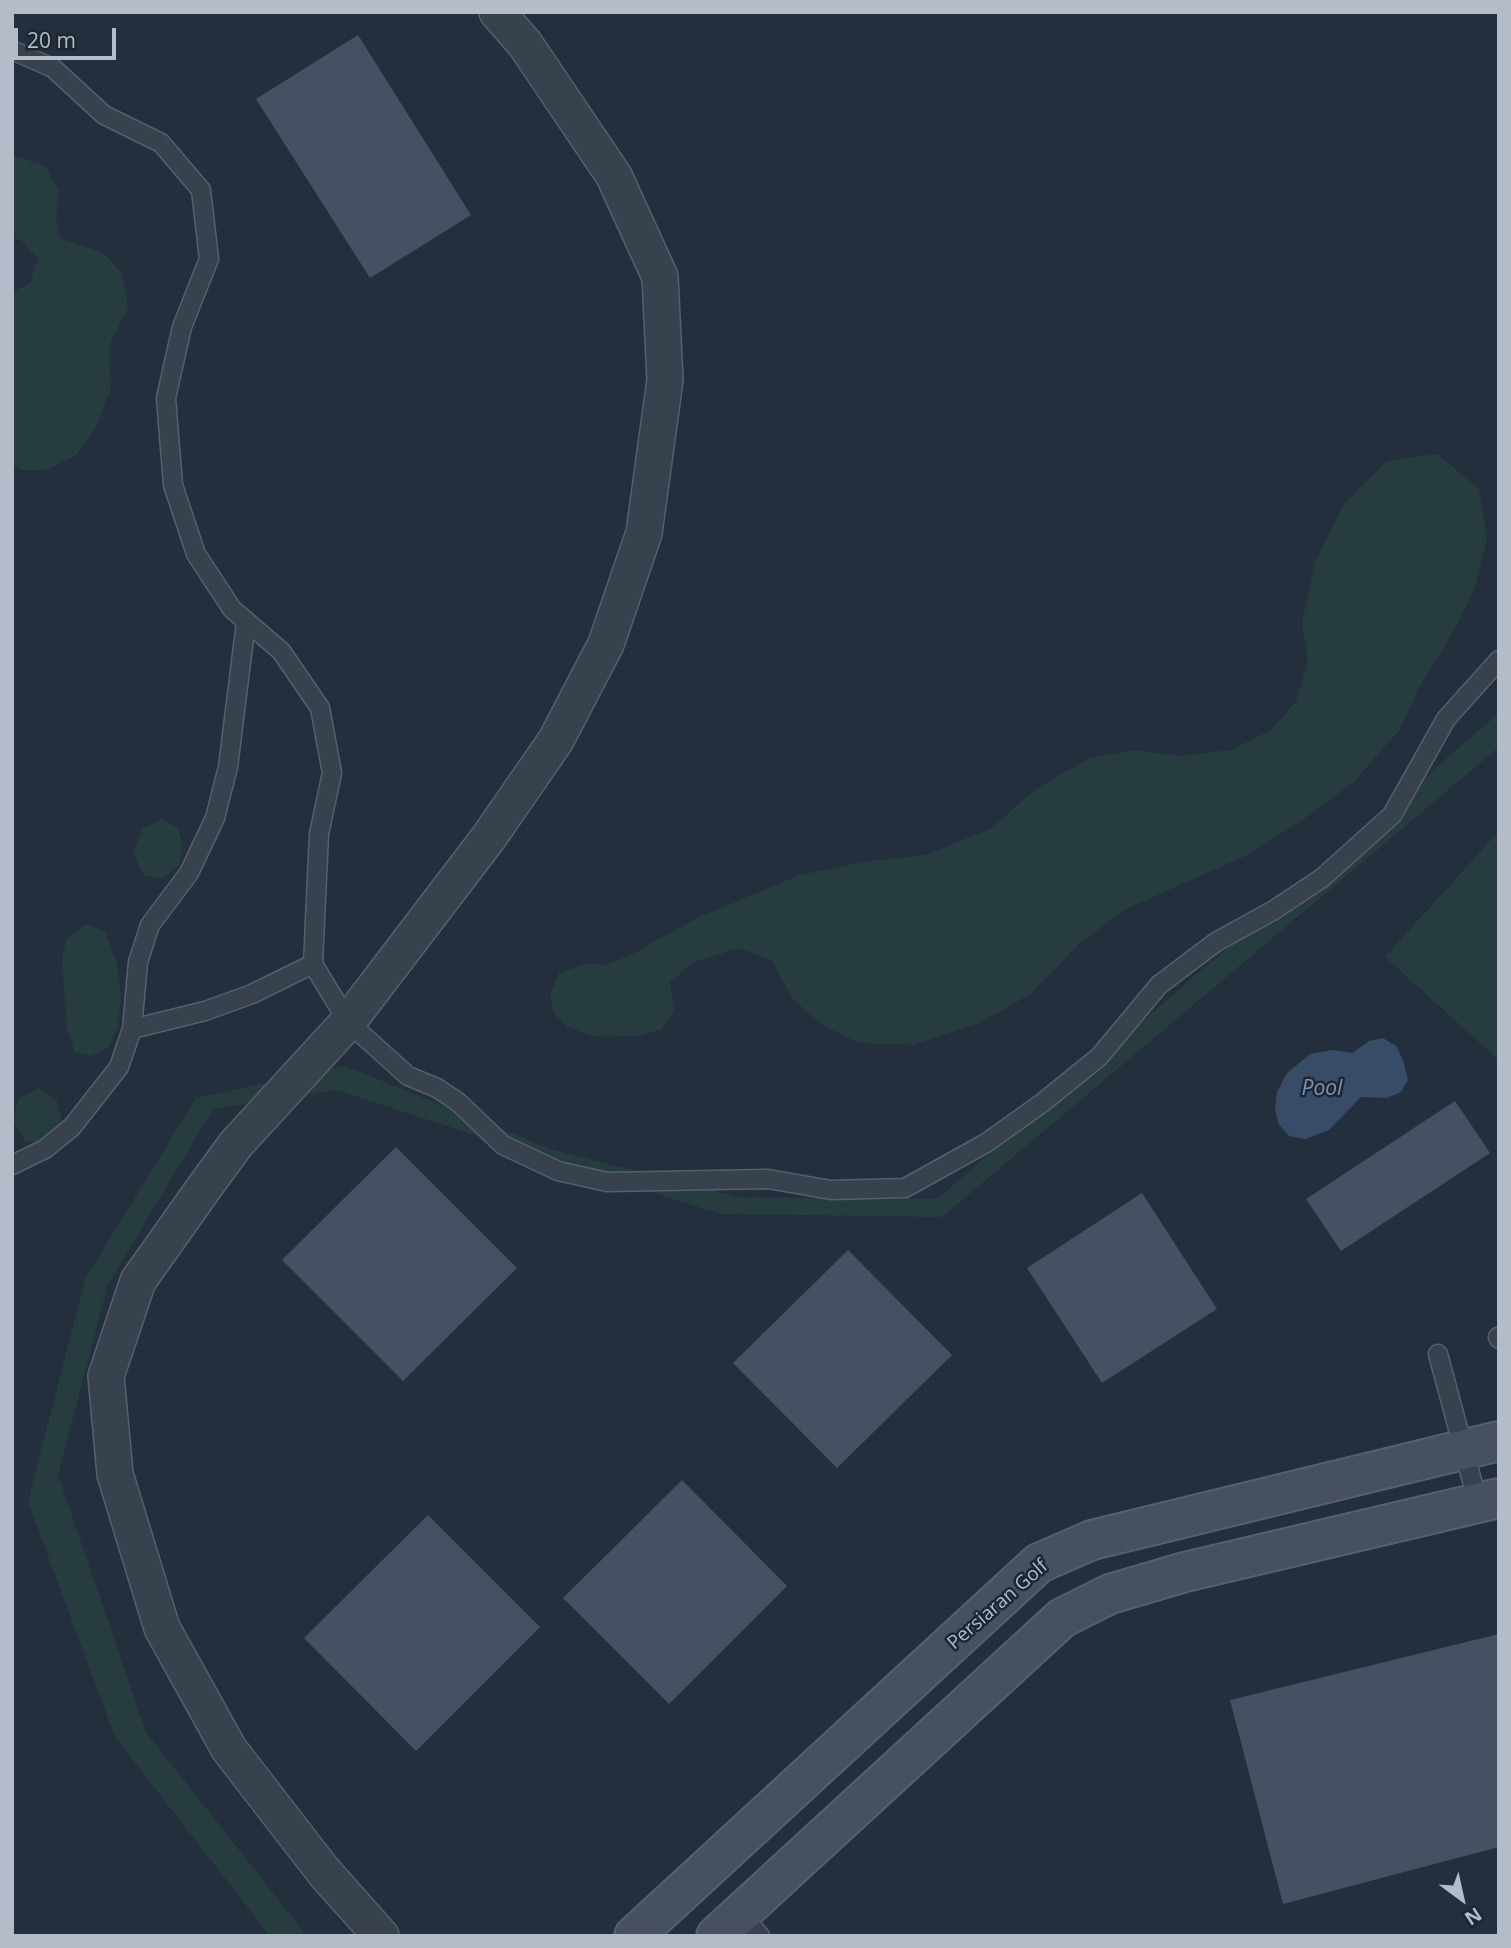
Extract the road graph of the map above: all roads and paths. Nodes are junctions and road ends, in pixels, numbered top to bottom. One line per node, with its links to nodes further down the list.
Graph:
1 (497, 12): 6 (street)
2 (12, 50): 3 (lane)
3 (246, 622): 5 (lane); 7 (lane)
4 (1499, 660): 6 (lane)
5 (313, 964): 6 (lane); 7 (lane)
6 (348, 1021): 13 (street)
7 (132, 1029): 8 (lane)
8 (12, 1165)
9 (1438, 1354): 10 (lane)
10 (1481, 1445): 11 (lane); 14 (street, Persiaran Golf)
11 (1488, 1501): 12 (street)
12 (739, 1928)
13 (381, 1936)
14 (634, 1936)

